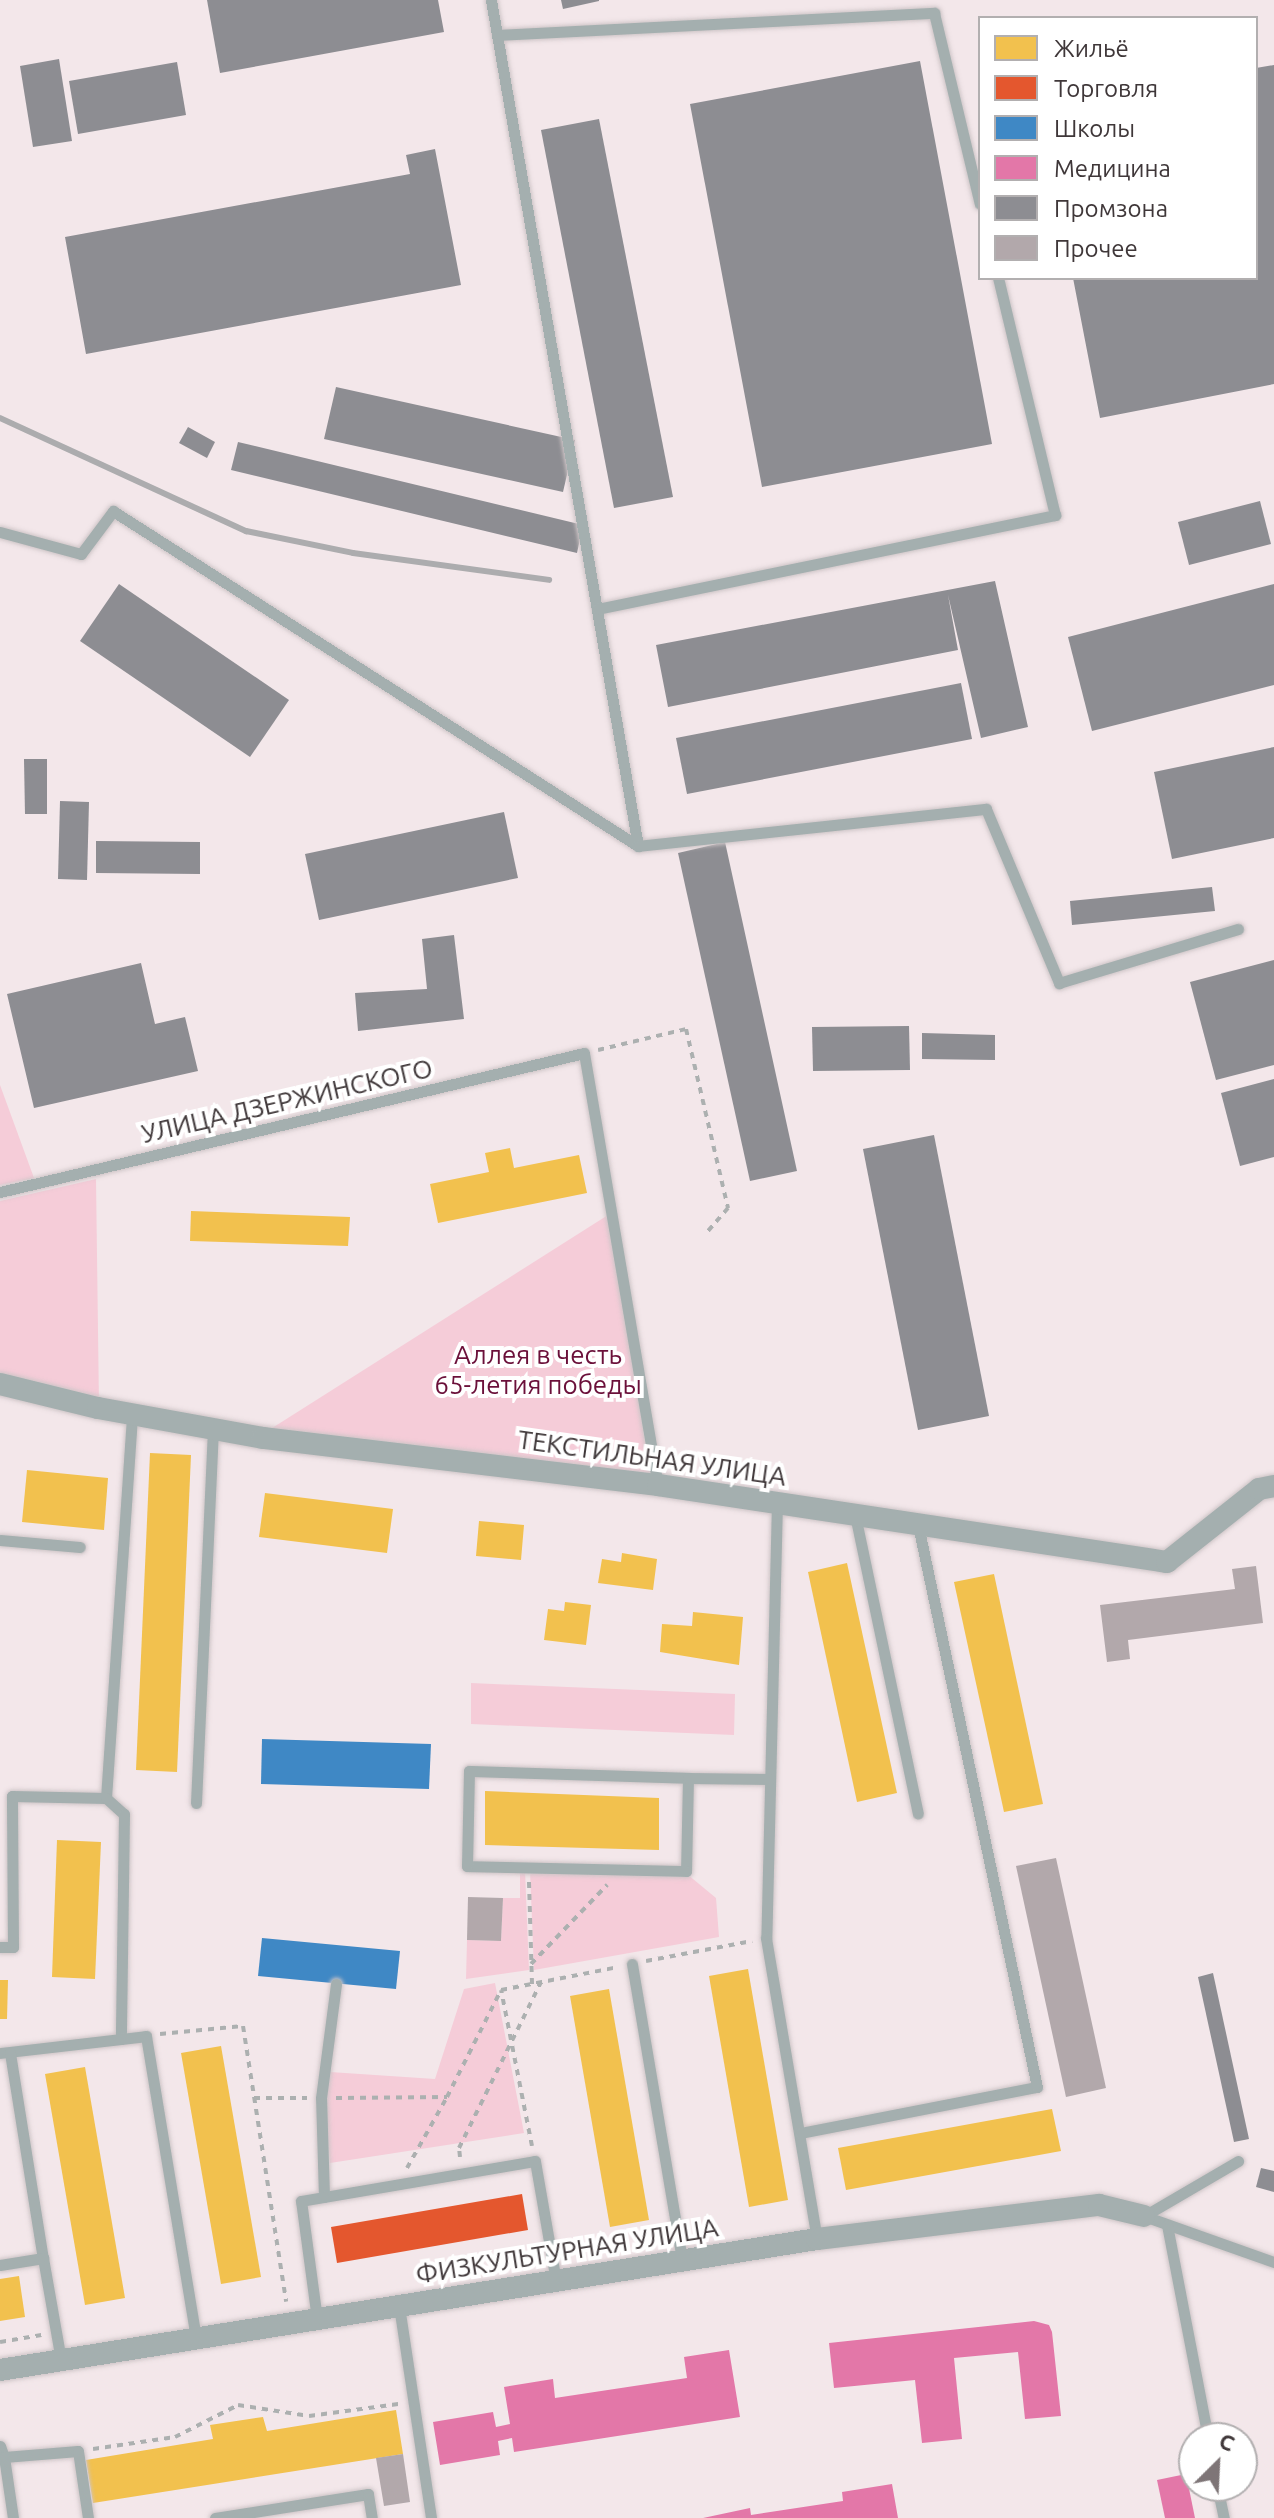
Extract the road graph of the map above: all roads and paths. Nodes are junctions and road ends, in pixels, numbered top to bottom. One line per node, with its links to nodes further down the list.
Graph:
1 (491, 0): 2 (lane)
2 (497, 35): 3 (lane); 6 (lane)
3 (978, 196)
4 (998, 280): 6 (lane)
5 (0, 532): 7 (lane)
6 (597, 609): 7 (lane)
7 (638, 846): 8 (lane)
8 (1238, 929)
9 (584, 1053): 10 (lane, УЛИЦА ДЗЕРЖИНСКОГО); 11 (path); 15 (lane)
10 (0, 1192)
11 (707, 1232)
12 (0, 1384): 13 (street, ТЕКСТИЛЬНАЯ УЛИЦА)
13 (132, 1414): 14 (street, ТЕКСТИЛЬНАЯ УЛИЦА); 24 (lane)
14 (213, 1429): 15 (street, ТЕКСТИЛЬНАЯ УЛИЦА); 25 (lane)
15 (658, 1485): 17 (street, ТЕКСТИЛЬНАЯ УЛИЦА)
16 (1274, 1486): 19 (street, ТЕКСТИЛЬНАЯ УЛИЦА)
17 (777, 1502): 18 (street, ТЕКСТИЛЬНАЯ УЛИЦА); 23 (lane)
18 (855, 1514): 19 (street, ТЕКСТИЛЬНАЯ УЛИЦА); 26 (lane)
19 (918, 1524): 43 (lane)
20 (0, 1540): 21 (lane)
21 (80, 1547)
22 (688, 1778): 23 (lane); 27 (lane); 28 (lane)
23 (770, 1779): 29 (lane)
24 (106, 1798): 30 (lane); 38 (lane)
25 (196, 1803)
26 (918, 1813)
27 (528, 1867): 28 (lane); 31 (path)
28 (622, 1870): 31 (path)
29 (766, 1938): 32 (path); 43 (lane)
30 (0, 1947)
31 (531, 1964): 35 (path)
32 (632, 1964): 33 (path); 53 (lane)
33 (541, 1982): 35 (path); 46 (path)
34 (336, 1984): 42 (lane)
35 (532, 1984): 36 (path)
36 (501, 1990): 40 (path); 44 (path)
37 (146, 2036): 38 (lane); 41 (path); 61 (lane)
38 (121, 2039): 39 (lane)
39 (5, 2053): 52 (lane)
40 (447, 2097): 42 (path); 47 (path)
41 (254, 2098): 42 (path); 59 (path)
42 (321, 2098): 48 (lane)
43 (800, 2133): 51 (lane)
44 (535, 2161): 46 (lane); 56 (lane)
45 (1238, 2161): 49 (lane)
46 (462, 2174): 47 (lane)
47 (398, 2185): 48 (lane)
48 (324, 2197): 58 (lane)
49 (1144, 2216): 50 (lane); 51 (street, ФИЗКУЛЬТУРНАЯ УЛИЦА)
50 (1167, 2225): 54 (lane); 66 (lane)
51 (817, 2239): 53 (street, ФИЗКУЛЬТУРНАЯ УЛИЦА)
52 (43, 2258): 55 (lane); 60 (lane)
53 (682, 2260): 56 (street, ФИЗКУЛЬТУРНАЯ УЛИЦА)
54 (1274, 2262)
55 (0, 2265)
56 (556, 2281): 57 (street, ФИЗКУЛЬТУРНАЯ УЛИЦА)
57 (399, 2306): 58 (street, ФИЗКУЛЬТУРНАЯ УЛИЦА); 65 (lane)
58 (317, 2319): 59 (street, ФИЗКУЛЬТУРНАЯ УЛИЦА)
59 (289, 2323): 61 (street, ФИЗКУЛЬТУРНАЯ УЛИЦА)
60 (56, 2333): 62 (path); 63 (lane)
61 (196, 2338): 63 (street, ФИЗКУЛЬТУРНАЯ УЛИЦА)
62 (0, 2342)
63 (61, 2360): 64 (street, ФИЗКУЛЬТУРНАЯ УЛИЦА)
64 (0, 2370)
65 (414, 2402): 67 (path); 69 (lane)
66 (1205, 2422)
67 (78, 2451): 68 (lane); 71 (lane)
68 (2, 2452): 70 (lane)
69 (431, 2504): 74 (lane); 75 (lane)
70 (13, 2518)
71 (88, 2518)
72 (215, 2518): 73 (lane)
73 (372, 2518)
74 (422, 2518)
75 (431, 2518)

